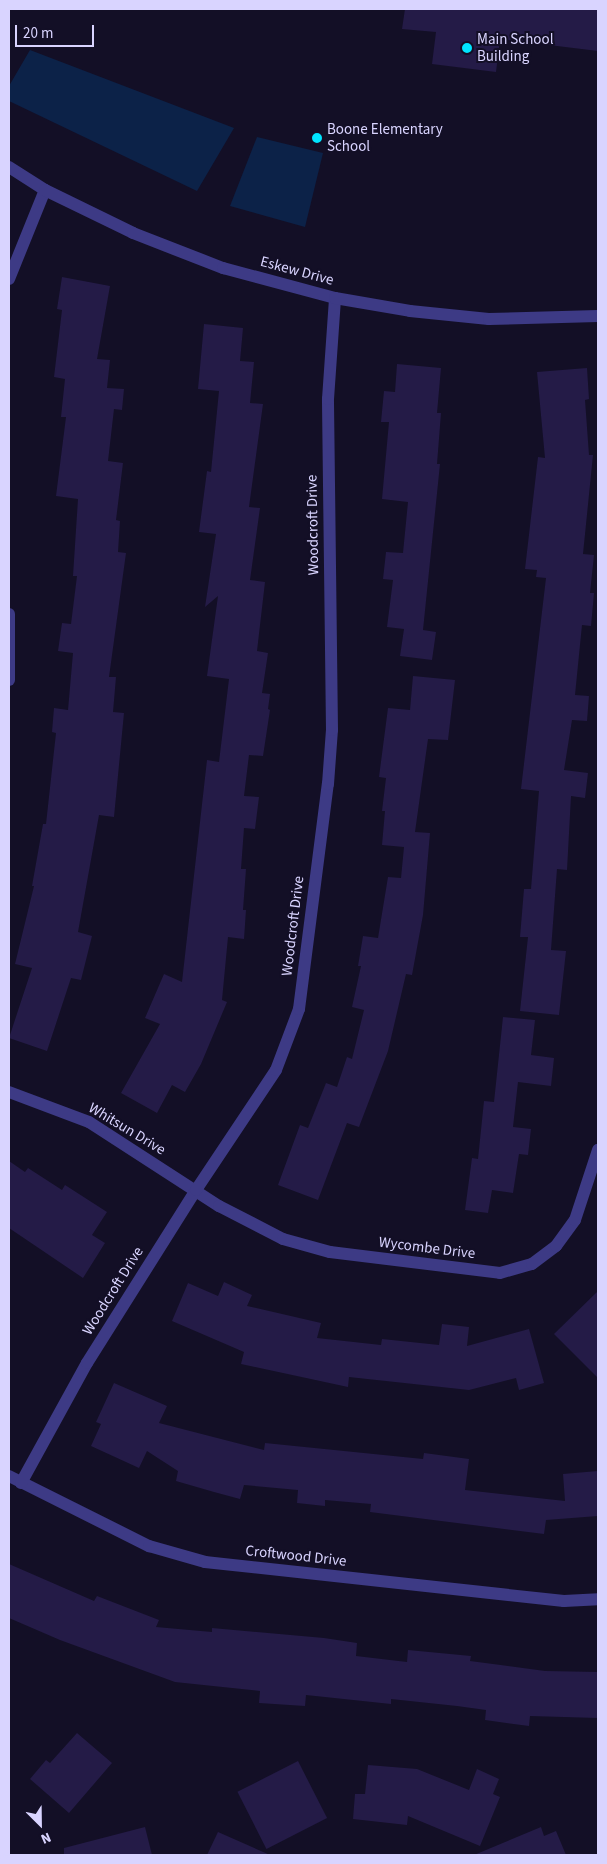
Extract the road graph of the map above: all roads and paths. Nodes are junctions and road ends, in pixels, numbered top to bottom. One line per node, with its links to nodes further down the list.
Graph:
1 (9, 168): 2 (street, Eskew Drive)
2 (45, 190): 3 (street); 4 (street, Eskew Drive)
3 (9, 279)
4 (335, 298): 5 (street, Eskew Drive); 10 (street, Woodcroft Drive)
5 (598, 316)
6 (9, 614): 7 (street)
7 (9, 680)
8 (9, 1092): 10 (street, Whitsun Drive)
9 (598, 1150): 10 (street, Wycombe Drive)
10 (196, 1190): 12 (street, Woodcroft Drive)
11 (9, 1476): 12 (street, Croftwood Drive)
12 (22, 1483): 13 (street, Croftwood Drive)
13 (598, 1599)

